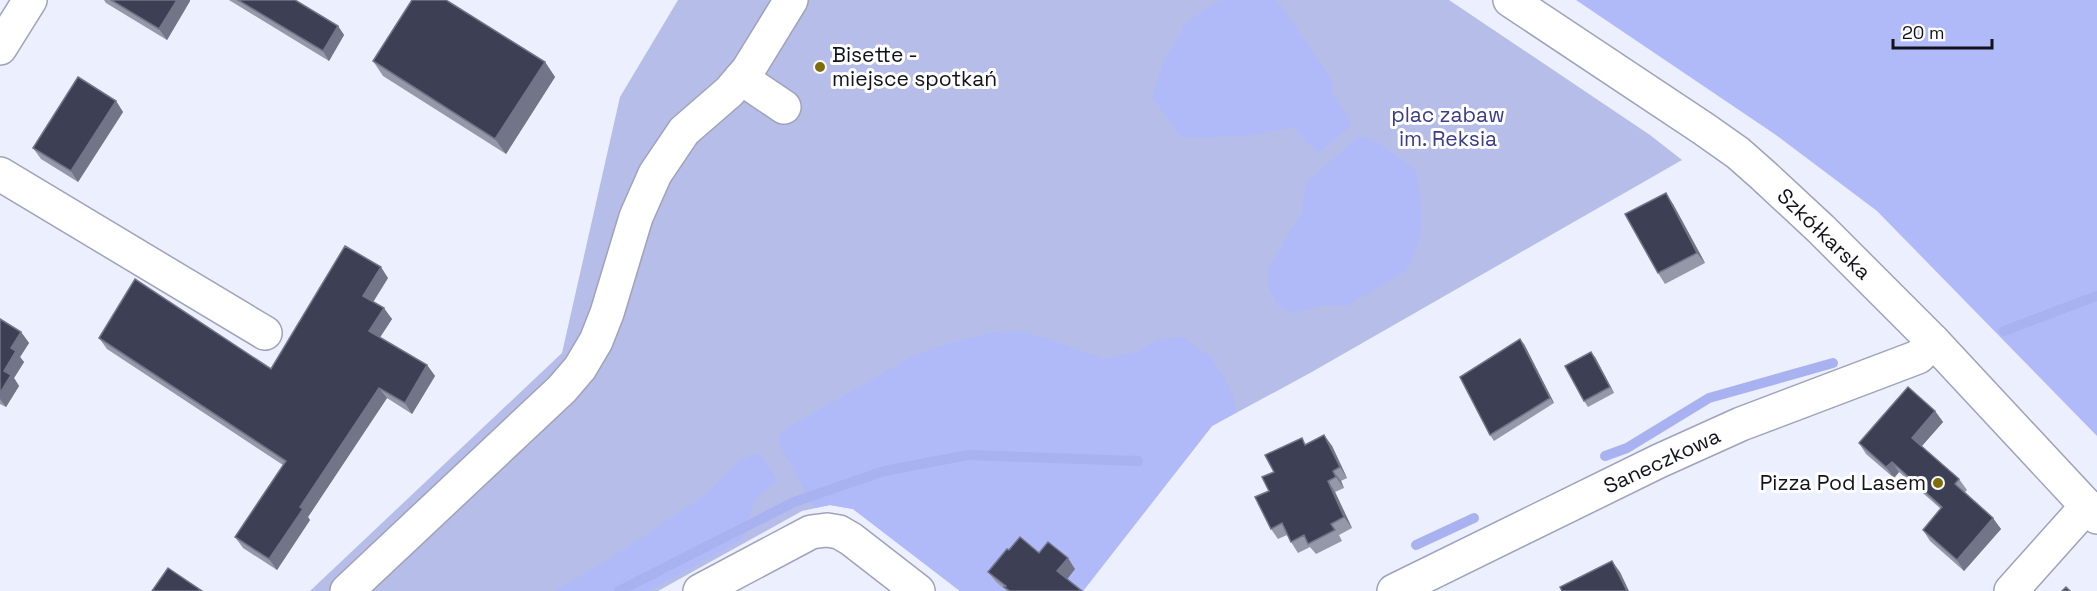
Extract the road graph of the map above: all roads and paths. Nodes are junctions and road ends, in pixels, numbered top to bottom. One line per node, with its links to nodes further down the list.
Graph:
1 (30, 0): 4 (street)
2 (791, 0): 5 (street)
3 (1510, 0): 9 (street, Szkółkarska)
4 (0, 48)
5 (741, 78): 6 (street); 11 (street)
6 (784, 107)
7 (0, 174): 8 (street)
8 (265, 333)
9 (1934, 342): 10 (street, Szkółkarska); 14 (street, Saneczkowa)
10 (2092, 512): 15 (street)
11 (347, 591)
12 (700, 591): 13 (street)
13 (918, 591)
14 (1394, 591)
15 (2011, 591)

